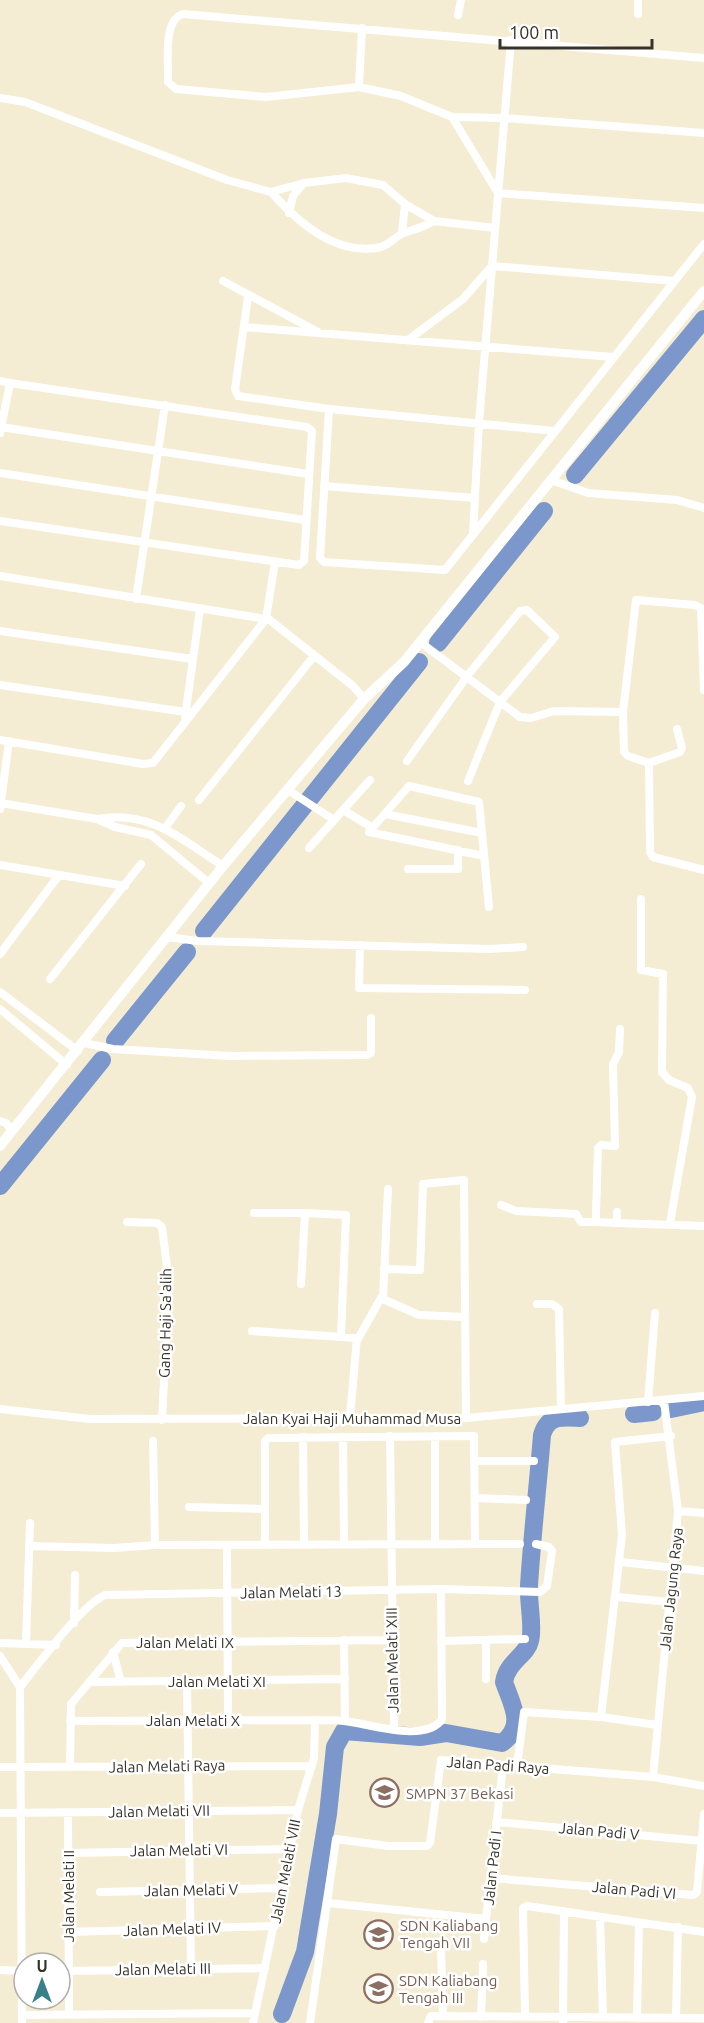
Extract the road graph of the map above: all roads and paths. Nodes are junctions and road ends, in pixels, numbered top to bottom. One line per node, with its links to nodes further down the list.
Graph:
1 (461, 0): 4 (street)
2 (638, 0): 3 (street)
3 (638, 14)
4 (458, 15)
5 (363, 28): 6 (street); 8 (street); 8 (street)
6 (511, 40): 7 (street); 11 (street)
7 (704, 58)
8 (359, 87): 10 (street)
9 (0, 98): 14 (street)
10 (452, 117): 11 (street); 15 (street)
11 (504, 118): 12 (street); 15 (street)
12 (704, 133)
13 (304, 183): 14 (street); 16 (street); 18 (street)
14 (270, 192): 18 (street)
15 (498, 193): 17 (street); 20 (street)
16 (405, 204): 19 (street); 21 (street)
17 (704, 208)
18 (289, 213): 21 (street)
19 (434, 221): 20 (street); 21 (street)
20 (495, 228): 23 (street)
21 (402, 233)
22 (704, 244): 25 (street)
23 (492, 266): 25 (street); 30 (street); 31 (street)
24 (223, 281): 27 (street)
25 (674, 281): 32 (street)
26 (704, 291): 43 (street)
27 (248, 297): 28 (street); 29 (street)
28 (244, 327): 29 (street); 36 (street)
29 (321, 333): 30 (street)
30 (408, 340): 31 (street)
31 (485, 347): 32 (street); 37 (street)
32 (613, 357): 39 (street)
33 (0, 381): 34 (street)
34 (10, 383): 35 (street); 38 (street)
35 (165, 405): 40 (street); 42 (street)
36 (329, 409): 37 (street); 44 (street)
37 (479, 422): 39 (street); 46 (street)
38 (1, 430): 40 (street)
39 (555, 431): 50 (street)
40 (157, 451): 42 (street); 45 (street)
41 (0, 473): 45 (street)
42 (308, 474): 48 (street)
43 (553, 480): 47 (street); 58 (street)
44 (324, 486): 46 (street); 50 (street)
45 (150, 495): 48 (street); 51 (street)
46 (475, 498): 50 (street)
47 (704, 508)
48 (305, 520): 52 (street)
49 (0, 521): 51 (street)
50 (472, 534)
51 (144, 542): 52 (street); 54 (street)
52 (275, 562): 56 (street)
53 (0, 576): 54 (street)
54 (136, 599): 55 (street)
55 (200, 609): 56 (street); 61 (street)
56 (266, 618): 60 (street); 69 (street)
57 (0, 631): 61 (street)
58 (421, 642): 62 (street); 65 (street)
59 (703, 649): 64 (street); 67 (street)
60 (314, 656): 65 (street); 77 (street)
61 (192, 659): 68 (street)
62 (468, 675): 66 (street); 66 (street); 72 (street)
63 (0, 685): 68 (street)
64 (704, 690)
65 (364, 699): 76 (street)
66 (500, 702): 67 (street); 75 (street)
67 (623, 711): 73 (street)
68 (186, 712): 69 (street)
69 (184, 726): 71 (street)
70 (677, 729): 73 (street)
71 (4, 741): 78 (street)
72 (407, 761)
73 (649, 763): 94 (street)
74 (369, 780): 80 (street)
75 (468, 781)
76 (288, 790): 83 (street); 92 (street)
77 (199, 800)
78 (0, 805): 82 (street)
79 (181, 806): 84 (street)
80 (343, 810): 83 (street); 85 (street)
81 (385, 814): 85 (street); 86 (street); 86 (street)
82 (97, 819): 84 (street); 96 (street)
83 (334, 820): 87 (street)
84 (166, 827): 92 (street)
85 (373, 828): 88 (street)
86 (482, 833): 89 (street)
87 (309, 848)
88 (458, 850): 89 (street); 93 (street)
89 (484, 856): 99 (street)
90 (141, 864): 97 (street)
91 (0, 865): 95 (street)
92 (223, 866): 96 (street)
93 (408, 869)
94 (704, 870)
95 (58, 875): 97 (street); 103 (street)
96 (209, 883): 100 (street)
97 (125, 886): 104 (street)
98 (641, 899): 125 (street)
99 (489, 907)
100 (167, 937): 101 (street); 112 (street)
101 (360, 945): 102 (street); 105 (street)
102 (523, 947)
103 (0, 954)
104 (50, 980)
105 (525, 990)
106 (0, 992): 108 (street)
107 (0, 1009): 110 (street)
108 (23, 1010): 110 (street); 112 (street)
109 (371, 1018): 112 (street)
110 (13, 1019): 113 (street)
111 (620, 1029): 123 (street)
112 (81, 1047): 113 (street)
113 (67, 1065): 115 (street)
114 (0, 1121): 115 (street)
115 (12, 1131): 116 (street)
116 (0, 1146)
117 (388, 1190): 127 (street)
118 (501, 1205): 123 (street)
119 (617, 1212): 124 (street)
120 (254, 1213): 121 (street)
121 (305, 1213): 128 (street); 134 (street)
122 (127, 1222): 143 (street, Gang Haji Sa'alih)
123 (596, 1222): 124 (street)
124 (617, 1223): 125 (street)
125 (670, 1223): 126 (street)
126 (704, 1226)
127 (384, 1269): 129 (street); 132 (street)
128 (301, 1284)
129 (382, 1296): 132 (street); 135 (street)
130 (537, 1304): 140 (street)
131 (655, 1313): 138 (street)
132 (465, 1317): 142 (street)
133 (252, 1331): 134 (street)
134 (341, 1336): 135 (street)
135 (358, 1339): 141 (street)
136 (704, 1396): 137 (street, Jalan Kyai Haji Muhammad Musa)
137 (664, 1401): 138 (street, Jalan Kyai Haji Muhammad Musa); 146 (street, Jalan Jagung Raya)
138 (648, 1402): 140 (street, Jalan Kyai Haji Muhammad Musa)
139 (0, 1409): 143 (street, Jalan Kyai Haji Muhammad Musa)
140 (561, 1409): 142 (street, Jalan Kyai Haji Muhammad Musa)
141 (350, 1416): 142 (street, Jalan Kyai Haji Muhammad Musa); 143 (street, Jalan Kyai Haji Muhammad Musa)
142 (466, 1418)
143 (162, 1420)
144 (390, 1436): 145 (street); 148 (street); 161 (street, Jalan Melati XIII)
145 (435, 1436): 150 (street); 162 (street)
146 (671, 1436): 156 (street, Jalan Jagung Raya); 170 (street)
147 (303, 1437): 148 (street); 155 (street); 160 (street)
148 (343, 1437): 159 (street)
149 (153, 1441): 166 (street)
150 (474, 1461): 151 (street); 152 (street)
151 (534, 1461)
152 (475, 1498): 153 (street); 163 (street)
153 (526, 1500)
154 (189, 1507): 155 (street)
155 (264, 1509): 168 (street)
156 (678, 1511): 157 (street); 171 (street, Jalan Jagung Raya)
157 (704, 1513)
158 (30, 1523): 169 (street)
159 (344, 1543): 160 (street); 161 (street)
160 (304, 1544): 168 (street)
161 (390, 1544): 162 (street); 175 (street, Jalan Melati XIII)
162 (435, 1544): 163 (street)
163 (475, 1544): 164 (street)
164 (520, 1544)
165 (536, 1544): 174 (street, Jalan Melati 13)
166 (155, 1545): 167 (street); 169 (street)
167 (227, 1545): 168 (street); 176 (street)
168 (264, 1545)
169 (29, 1546): 187 (street)
170 (621, 1562): 171 (street); 177 (street)
171 (674, 1568): 172 (street); 178 (street, Jalan Jagung Raya)
172 (704, 1571)
173 (75, 1575): 179 (street)
174 (441, 1588): 175 (street, Jalan Melati 13); 184 (street)
175 (391, 1590): 176 (street, Jalan Melati 13); 182 (street, Jalan Melati XIII)
176 (228, 1593): 179 (street, Jalan Melati 13); 185 (street)
177 (617, 1597): 178 (street); 198 (street)
178 (670, 1602): 204 (street, Jalan Jagung Raya)
179 (74, 1623): 188 (street, Jalan Melati 13)
180 (525, 1639): 183 (street)
181 (344, 1640): 182 (street, Jalan Melati IX); 185 (street, Jalan Melati IX); 191 (street)
182 (392, 1640): 205 (street, Jalan Melati XIII)
183 (486, 1640): 184 (street); 192 (street)
184 (441, 1641): 205 (street, Jalan Melati X)
185 (228, 1642): 189 (street, Jalan Melati IX); 196 (street)
186 (0, 1643): 187 (street)
187 (26, 1644): 188 (street)
188 (56, 1645): 197 (street, Jalan Melati 13)
189 (113, 1652): 194 (street); 195 (street)
190 (0, 1656): 197 (street)
191 (345, 1679): 196 (street, Jalan Melati XI); 203 (street)
192 (486, 1679)
193 (187, 1681): 195 (street, Jalan Melati XI); 196 (street, Jalan Melati XI); 199 (street)
194 (89, 1682): 195 (street, Jalan Melati XI); 202 (street)
195 (121, 1682)
196 (228, 1682): 200 (street)
197 (20, 1687): 212 (street)
198 (601, 1717): 204 (street); 209 (street)
199 (188, 1720): 200 (street, Jalan Melati X); 202 (street, Jalan Melati X); 206 (street)
200 (228, 1720): 201 (street, Jalan Melati X)
201 (315, 1720): 203 (street, Jalan Melati X); 208 (street, Jalan Melati VIII)
202 (70, 1721): 211 (street)
203 (345, 1721): 205 (street, Jalan Melati X)
204 (657, 1725): 213 (street, Jalan Jagung Raya)
205 (394, 1730)
206 (190, 1764): 208 (street, Jalan Melati Raya); 211 (street, Jalan Melati Raya); 215 (street)
207 (503, 1765): 209 (street, Jalan Padi Raya); 221 (street, Jalan Padi I); 230 (street, Jalan Padi Raya)
208 (312, 1766): 216 (street, Jalan Melati VIII)
209 (517, 1766): 213 (street, Jalan Padi Raya)
210 (0, 1767): 212 (street, Jalan Melati Raya)
211 (70, 1767): 212 (street, Jalan Melati Raya)
212 (21, 1768): 218 (street)
213 (653, 1777): 214 (street, Jalan Padi Raya)
214 (704, 1786)
215 (190, 1810): 216 (street, Jalan Melati VII); 219 (street, Jalan Melati VII); 223 (street)
216 (298, 1810): 224 (street, Jalan Melati VIII)
217 (0, 1813): 218 (street)
218 (20, 1813): 219 (street, Jalan Melati VII); 242 (street)
219 (68, 1813): 225 (street, Jalan Melati II)
220 (704, 1814): 222 (street, Jalan Padi VI)
221 (496, 1822): 222 (street, Jalan Padi V); 226 (street, Jalan Padi I)
222 (702, 1841): 226 (street, Jalan Padi VI)
223 (190, 1848): 224 (street, Jalan Melati VI); 225 (street, Jalan Melati VI); 228 (street)
224 (290, 1848): 227 (street, Jalan Melati VIII)
225 (68, 1852): 238 (street, Jalan Melati II)
226 (491, 1878): 233 (street, Jalan Padi I)
227 (282, 1888): 228 (street, Jalan Melati V); 235 (street, Jalan Melati VIII)
228 (189, 1890): 229 (street, Jalan Melati V); 237 (street)
229 (100, 1892)
230 (328, 1903): 233 (street, Jalan Padi I); 261 (street, Jalan Padi Raya)
231 (564, 1911): 232 (street); 251 (street); 259 (street)
232 (600, 1917): 234 (street); 254 (street)
233 (486, 1919): 240 (street)
234 (639, 1923): 236 (street); 255 (street)
235 (275, 1926): 237 (street, Jalan Melati IV); 245 (street, Jalan Melati VIII)
236 (678, 1926): 239 (street); 256 (street)
237 (189, 1928): 238 (street, Jalan Melati IV); 246 (street)
238 (69, 1932): 243 (street, Jalan Melati II)
239 (704, 1932)
240 (484, 1939)
241 (441, 1949): 252 (street)
242 (23, 1951)
243 (67, 1951)
244 (483, 1964): 253 (street)
245 (265, 1968): 246 (street, Jalan Melati III); 249 (street, Jalan Melati VIII)
246 (191, 1969): 247 (street, Jalan Melati III)
247 (72, 1971)
248 (69, 2011): 250 (street, Jalan Melati II)
249 (255, 2013): 250 (street); 260 (street, Jalan Melati VIII)
250 (69, 2014): 258 (street)
251 (525, 2015): 253 (street); 259 (street)
252 (443, 2016): 253 (street); 262 (street)
253 (481, 2017)
254 (603, 2017): 255 (street); 259 (street)
255 (637, 2018): 256 (street)
256 (676, 2018): 257 (street)
257 (704, 2018)
258 (22, 2019)
259 (563, 2020)
260 (253, 2023)
261 (310, 2023)
262 (428, 2023)

